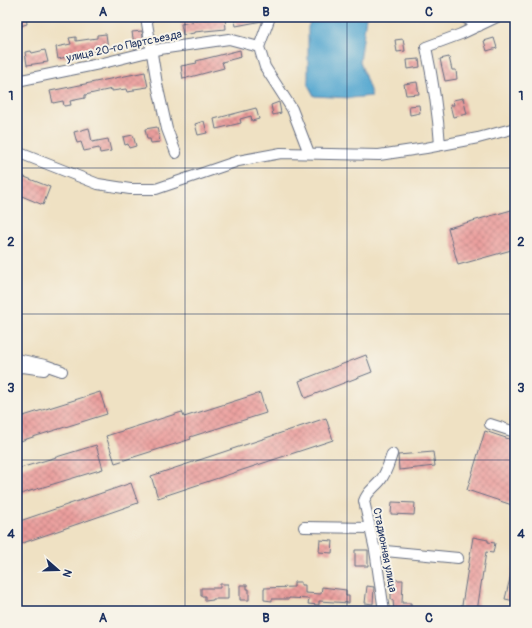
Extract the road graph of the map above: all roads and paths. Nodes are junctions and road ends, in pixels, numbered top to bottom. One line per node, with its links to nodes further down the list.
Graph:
1 (146, 17): 7 (street)
2 (270, 17): 6 (street)
3 (464, 17): 5 (street)
4 (497, 17): 5 (street)
5 (479, 26): 10 (street)
6 (260, 47): 7 (street, улица 20-го Партсъезда); 13 (street)
7 (152, 51): 8 (street, улица 20-го Партсъезда); 12 (street)
8 (17, 81)
9 (515, 128): 10 (street)
10 (440, 145): 13 (street)
11 (17, 152): 13 (street)
12 (176, 153)
13 (309, 153)
14 (17, 359): 15 (street)
15 (17, 368)
16 (490, 424): 17 (street)
17 (515, 432)
18 (392, 454): 20 (street, Стадионная улица)
19 (304, 527): 20 (street)
20 (370, 528): 21 (street, Стадионная улица)
21 (375, 550): 22 (street); 23 (street, Стадионная улица)
22 (458, 558)
23 (384, 611)

